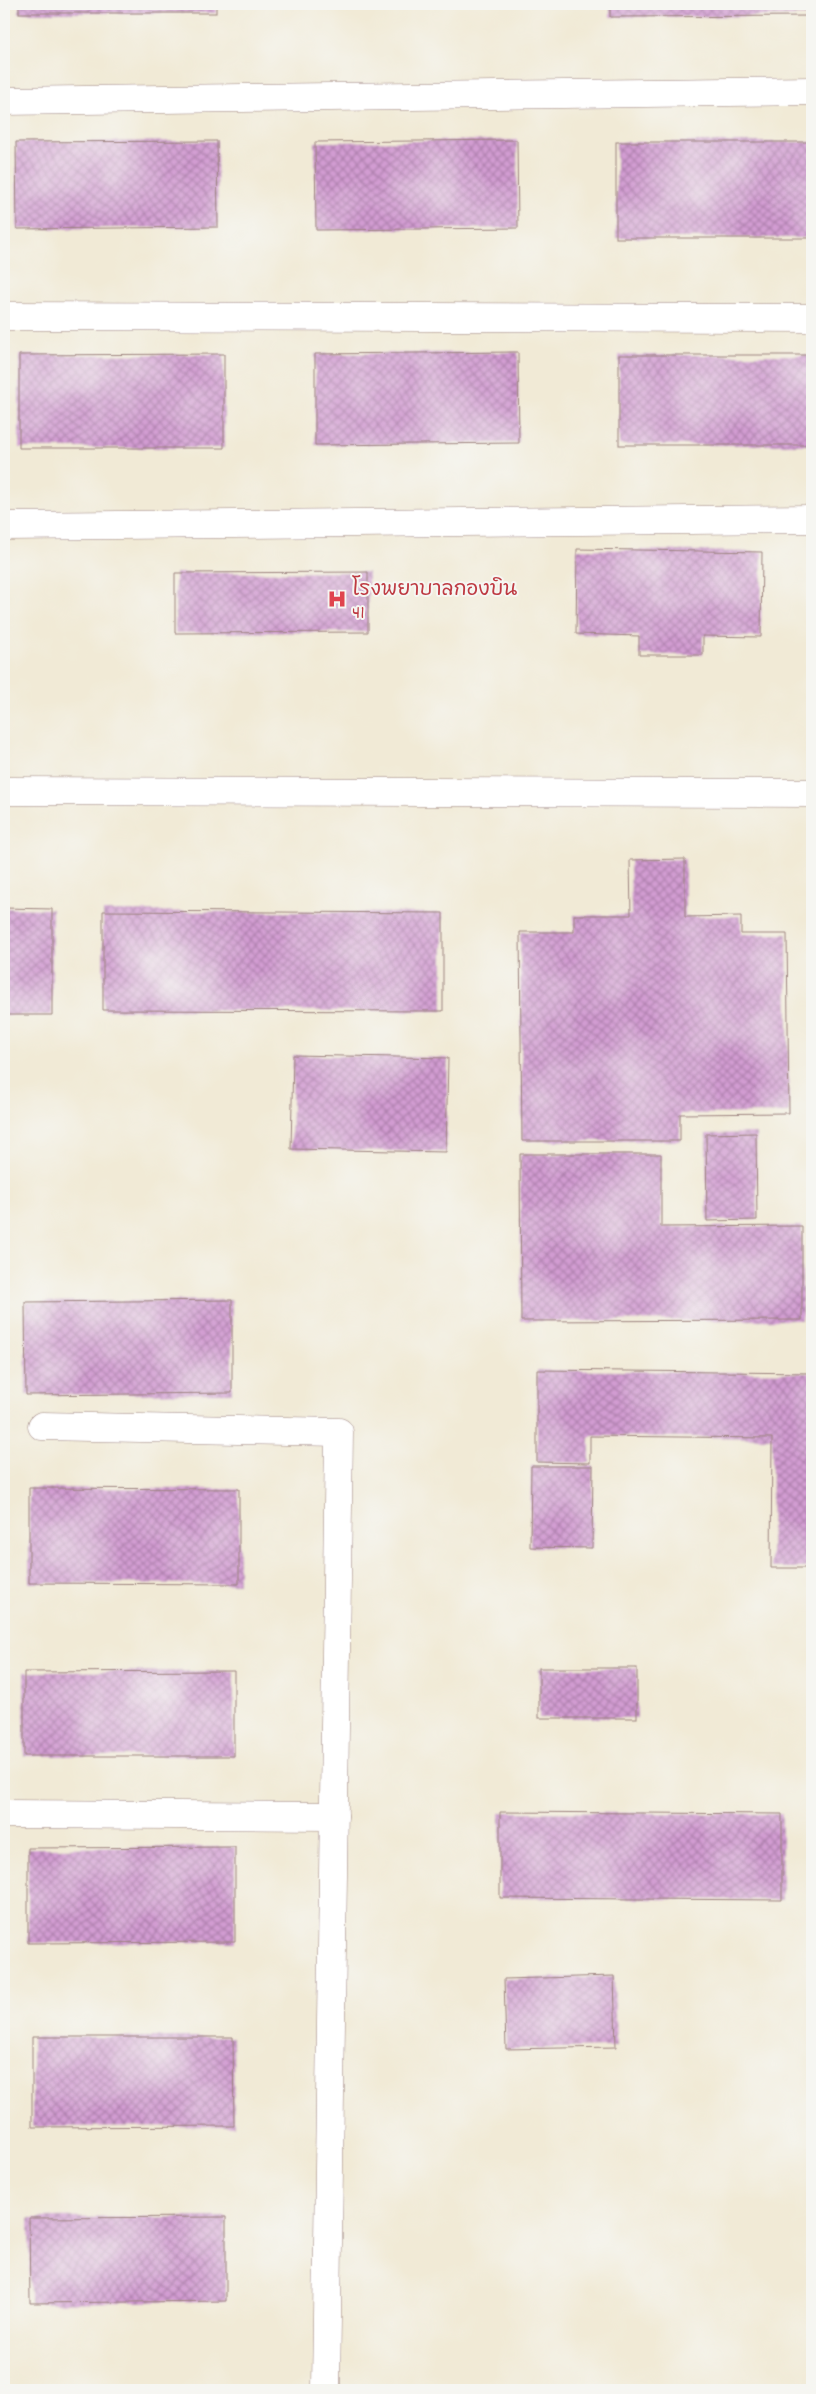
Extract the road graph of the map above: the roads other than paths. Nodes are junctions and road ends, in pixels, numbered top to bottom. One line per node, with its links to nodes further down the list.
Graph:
1 (812, 91): 2 (lane)
2 (4, 101)
3 (4, 316): 4 (lane)
4 (812, 318)
5 (812, 519): 6 (lane)
6 (4, 526)
7 (4, 791): 8 (lane)
8 (812, 793)
9 (42, 1426): 11 (lane)
10 (4, 1814): 11 (lane)
11 (334, 1816): 12 (lane)
12 (326, 2390)

